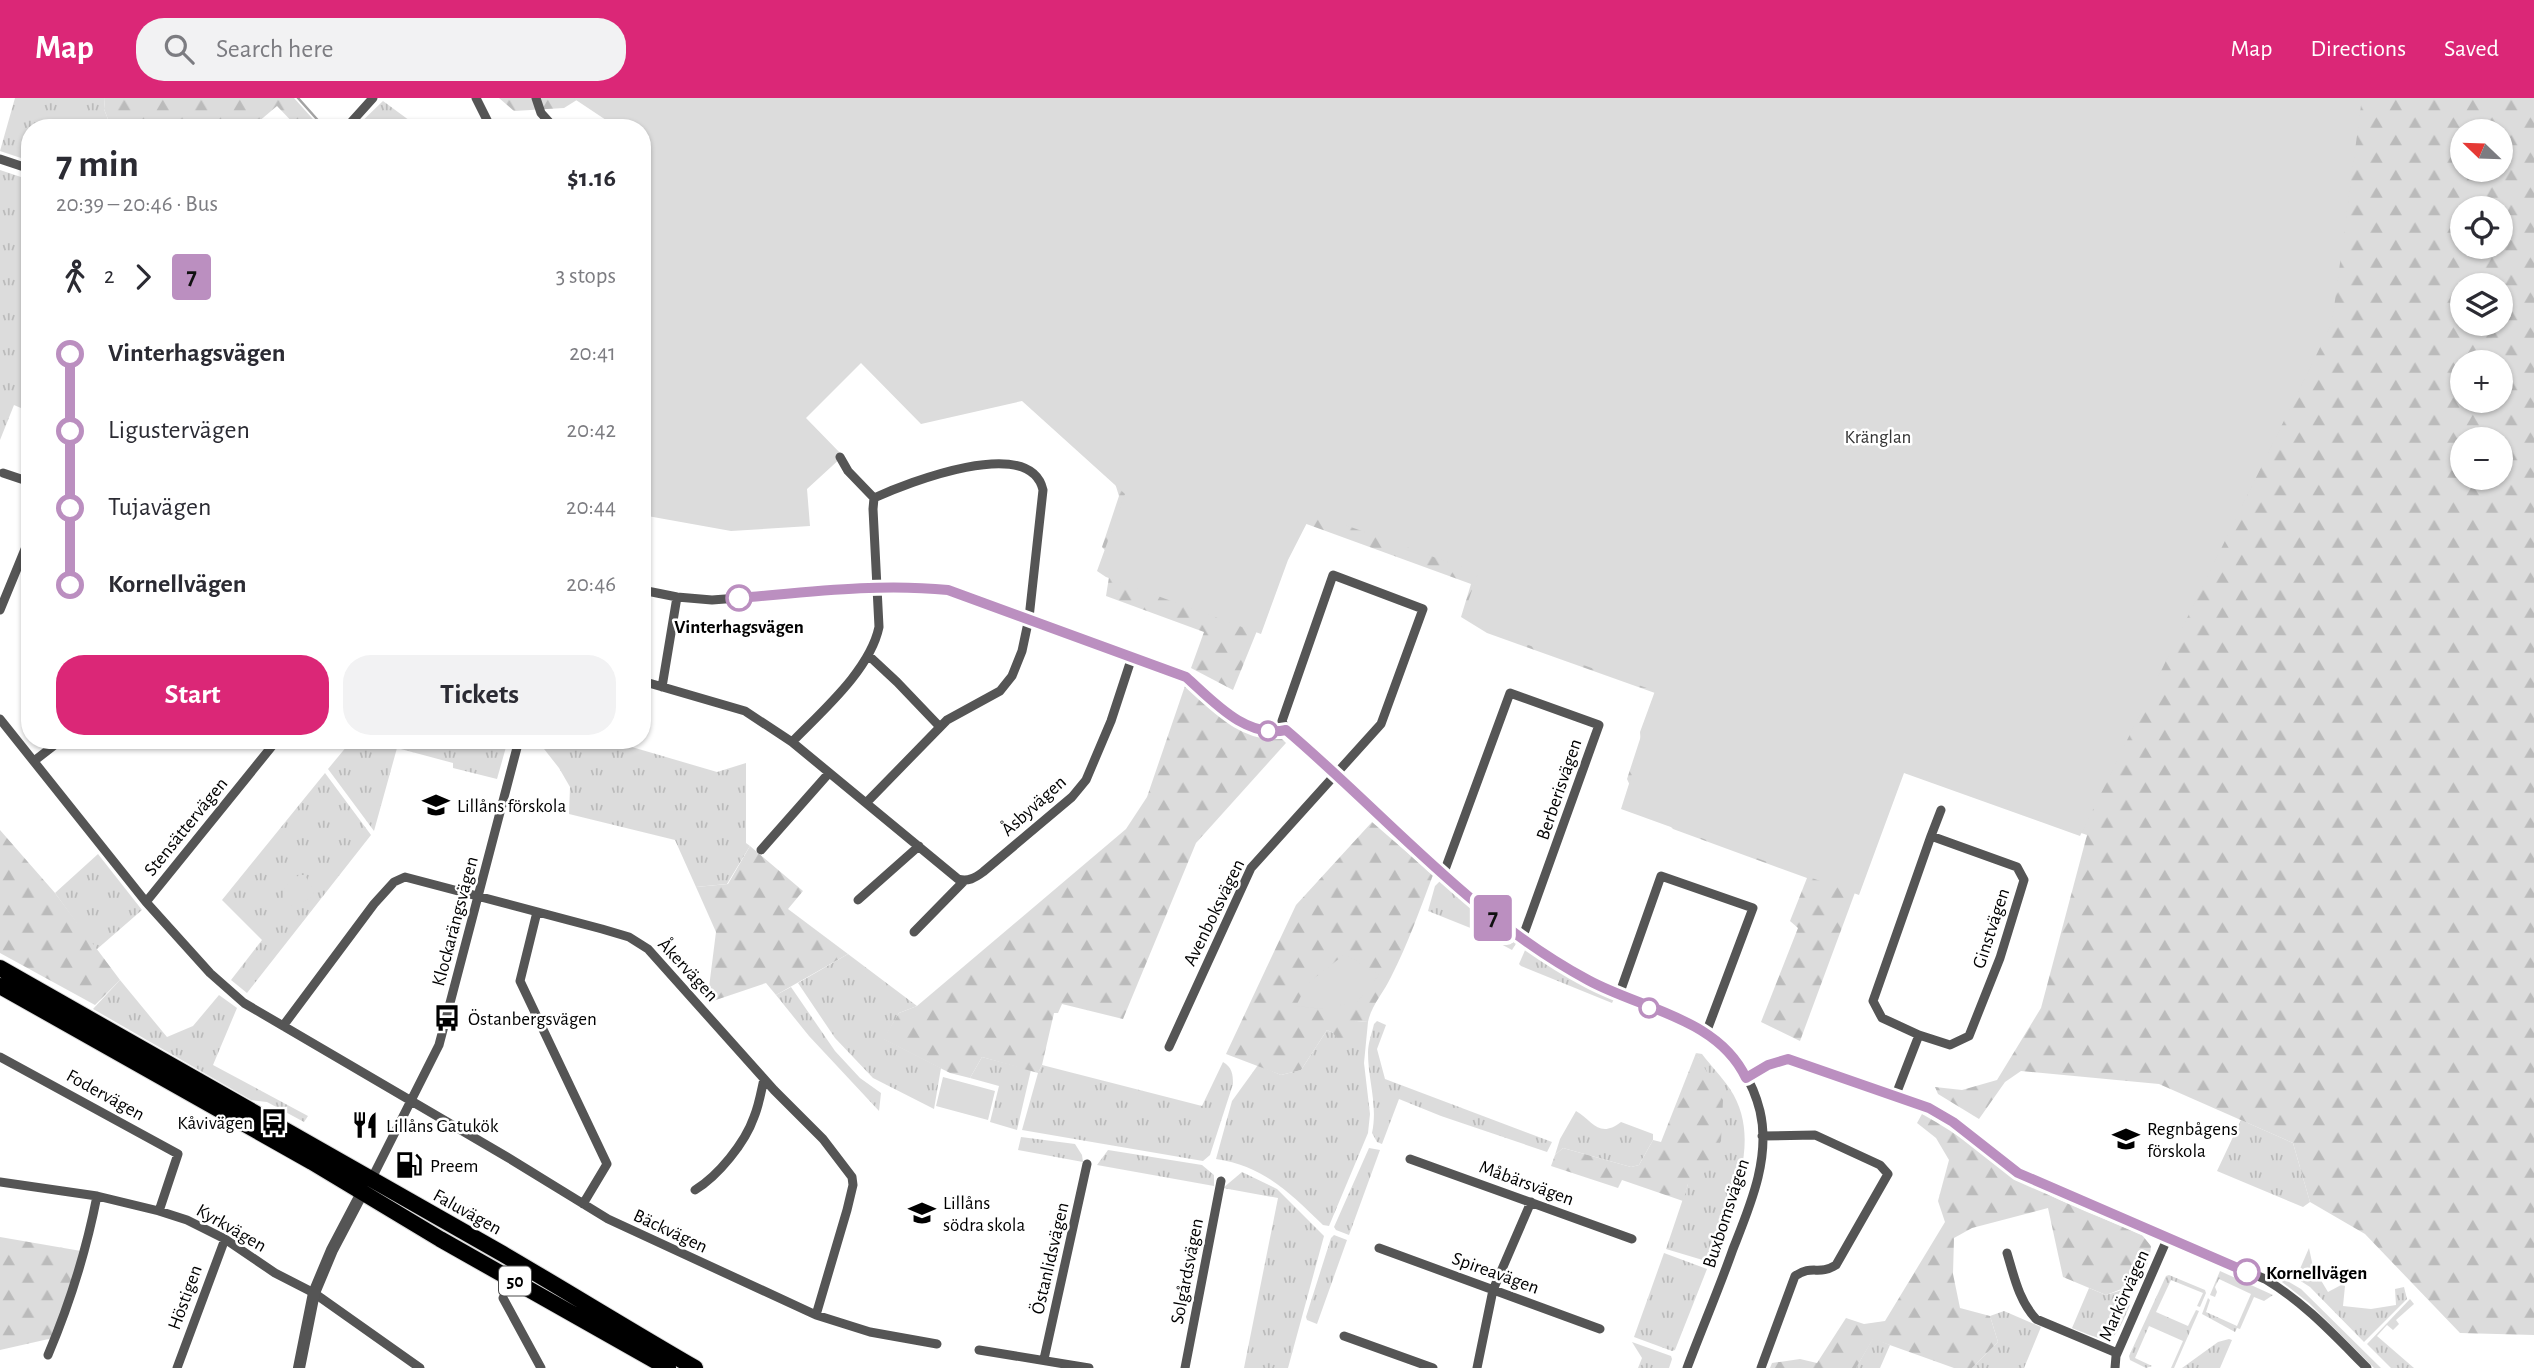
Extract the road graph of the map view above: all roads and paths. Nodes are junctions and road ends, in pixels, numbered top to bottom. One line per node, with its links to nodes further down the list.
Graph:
1 (373, 98): 4 (street)
2 (476, 98): 5 (street)
3 (536, 98): 6 (street)
4 (354, 119)
5 (486, 119)
6 (546, 119)
7 (0, 159): 8 (street)
8 (21, 166)
9 (840, 457): 12 (street)
10 (3, 473): 11 (street)
11 (21, 479)
12 (874, 498): 14 (street); 18 (street)
13 (21, 559): 17 (street)
14 (878, 587): 16 (street); 18 (street); 19 (street)
15 (651, 592): 16 (street)
16 (677, 597): 22 (street)
17 (0, 610)
18 (1029, 618): 20 (street); 24 (street)
19 (868, 655): 24 (street); 26 (street)
20 (1132, 657): 25 (street); 41 (street, Åsbyvägen)
21 (651, 684): 22 (street)
22 (662, 687): 26 (street)
23 (0, 719): 27 (street)
24 (940, 727): 35 (street)
25 (1286, 730): 34 (street, Buxbomsvägen); 34 (street, Avenboksvägen)
26 (792, 742): 33 (street)
27 (21, 745)
28 (24, 749): 32 (street)
29 (49, 749): 32 (street)
30 (270, 749): 44 (street, Stensättervägen)
31 (517, 749): 42 (street, Klockarängsvägen)
32 (34, 761): 44 (street)
33 (829, 773): 35 (street); 39 (street)
34 (1336, 775): 40 (street, Buxbomsvägen); 54 (street, Avenboksvägen)
35 (866, 803): 38 (street)
36 (1941, 810): 37 (street, Ginstvägen)
37 (1931, 836): 53 (street, Ginstvägen); 53 (street, Ginstvägen)
38 (919, 846): 41 (street); 43 (street)
39 (761, 850)
40 (1443, 875): 47 (street, Buxbomsvägen); 47 (street, Berberisvägen)
41 (964, 881): 46 (street, Åsbyvägen)
42 (479, 897): 45 (street, Åkervägen); 51 (street, Åkervägen); 59 (street, Klockarängsvägen)
43 (858, 900)
44 (146, 902): 51 (street)
45 (537, 912): 57 (street, Åkervägen); 70 (street)
46 (915, 932)
47 (1522, 939): 50 (street, Buxbomsvägen)
48 (0, 968): 61 (highway, Faluvägen / 50)
49 (0, 986): 61 (highway, Faluvägen / 50)
50 (1619, 995): 52 (street, Buxbomsvägen); 52 (street)
51 (283, 1026): 59 (street)
52 (1706, 1033): 56 (street, Buxbomsvägen)
53 (1919, 1035): 58 (street)
54 (1169, 1047)
55 (0, 1057): 71 (street, Fodervägen)
56 (1746, 1078): 58 (street); 60 (street, Buxbomsvägen)
57 (764, 1079): 67 (street); 80 (street, Åkervägen)
58 (1895, 1097): 72 (street)
59 (412, 1101): 66 (street, Klockarängsvägen); 70 (street, Bäckvägen)
60 (1762, 1136): 98 (street, Buxbomsvägen); 99 (street)
61 (307, 1150): 66 (highway, Faluvägen / 50)
62 (1410, 1159): 69 (street, Måbärsvägen)
63 (1087, 1164): 87 (street, Östanlidsvägen)
64 (1221, 1181): 95 (street, Solgårdsvägen)
65 (0, 1182): 68 (street, Kyrkvägen)
66 (367, 1186): 78 (street); 92 (highway, Faluvägen / 50); 93 (highway, Faluvägen / 50)
67 (695, 1190)
68 (97, 1196): 71 (street, Kyrkvägen); 86 (street)
69 (1531, 1202): 74 (street, Måbärsvägen); 77 (street)
70 (583, 1205): 80 (street, Bäckvägen)
71 (159, 1211): 73 (street, Kyrkvägen)
72 (2168, 1237): 85 (street, Markörvägen); 101 (street)
73 (225, 1239): 78 (street, Kyrkvägen); 89 (street, Höstigen)
74 (1632, 1239)
75 (1379, 1248): 77 (street, Spireavägen)
76 (2007, 1253): 85 (street)
77 (1493, 1290): 81 (street, Spireavägen); 97 (street)
78 (314, 1293): 88 (street, Kyrkvägen); 90 (street)
79 (503, 1298): 91 (street)
80 (816, 1315): 83 (street, Bäckvägen)
81 (1600, 1329)
82 (1344, 1336): 96 (street)
83 (937, 1344)
84 (979, 1350): 87 (street)
85 (2117, 1353): 100 (street, Markörvägen)
86 (48, 1355)
87 (1044, 1359): 94 (street)
88 (416, 1367)
89 (177, 1368)
90 (299, 1368)
91 (541, 1368)
92 (668, 1368)
93 (695, 1368)
94 (1089, 1368)
95 (1185, 1368)
96 (1433, 1368)
97 (1477, 1368)
98 (1687, 1368)
99 (1761, 1368)
100 (2115, 1368)
101 (2367, 1368)

